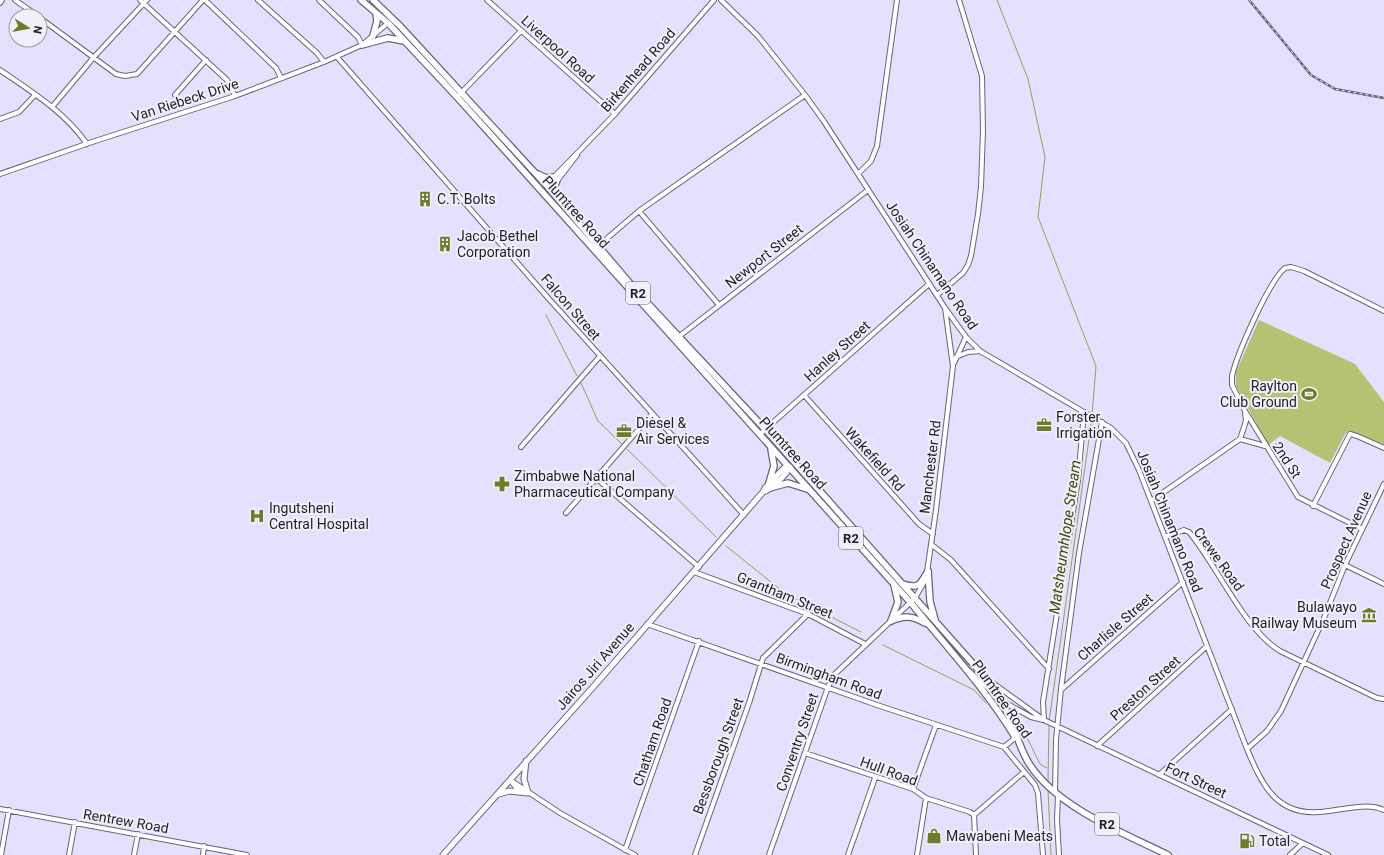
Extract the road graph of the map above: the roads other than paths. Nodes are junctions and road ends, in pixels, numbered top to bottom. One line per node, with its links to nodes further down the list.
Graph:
1 (2, 0): 15 (street)
2 (15, 0): 16 (street)
3 (140, 0): 14 (street)
4 (204, 0): 23 (street); 32 (street)
5 (258, 0): 30 (street)
6 (319, 0): 26 (street)
7 (361, 0): 18 (highway, Plumtree Road / R2)
8 (373, 0): 17 (highway, Plumtree Road / R2)
9 (487, 0): 22 (street, Liverpool Road)
10 (714, 0): 40 (street, Birkenhead Road)
11 (721, 0): 36 (street, Josiah Chinamano Road)
12 (897, 0): 45 (street)
13 (959, 0): 56 (street)
14 (145, 2): 23 (street); 27 (street)
15 (0, 3)
16 (26, 8)
17 (383, 9): 19 (highway); 21 (highway, Plumtree Road / R2)
18 (376, 13): 19 (highway, Plumtree Road / R2); 24 (highway)
19 (388, 23): 21 (highway); 24 (street, Van Riebeck Drive); 25 (highway, Plumtree Road / R2)
20 (48, 24): 27 (street)
21 (400, 26): 33 (highway, Plumtree Road / R2)
22 (521, 30): 33 (street); 40 (street, Liverpool Road)
23 (174, 32): 27 (street); 29 (street)
24 (373, 36): 26 (street, Van Riebeck Drive)
25 (404, 41): 26 (highway); 38 (highway, Plumtree Road / R2)
26 (362, 45): 28 (street, Van Riebeck Drive)
27 (94, 57): 39 (street)
28 (337, 57): 30 (street, Van Riebeck Drive); 63 (street, Falcon Street)
29 (206, 60): 35 (street); 37 (street)
30 (324, 62): 32 (street, Van Riebeck Drive)
31 (0, 70): 34 (street)
32 (281, 78): 37 (street, Van Riebeck Drive)
33 (462, 93): 38 (street); 43 (highway, Plumtree Road / R2)
34 (35, 95): 39 (street); 41 (street)
35 (175, 95)
36 (805, 95): 45 (street, Josiah Chinamano Road); 52 (street)
37 (236, 96): 42 (street, Van Riebeck Drive)
38 (458, 98): 47 (highway, Plumtree Road / R2)
39 (52, 107): 42 (street)
40 (615, 114): 46 (street, Birkenhead Road)
41 (0, 119)
42 (87, 144): 44 (street, Van Riebeck Drive)
43 (536, 173): 46 (highway); 48 (highway, Plumtree Road / R2)
44 (0, 174)
45 (858, 174): 49 (street, Josiah Chinamano Road)
46 (556, 179): 48 (street, Birkenhead Road); 50 (highway)
47 (534, 185): 48 (highway); 51 (highway, Plumtree Road / R2)
48 (548, 187): 50 (highway, Plumtree Road / R2); 51 (highway)
49 (868, 190): 55 (street, Josiah Chinamano Road); 57 (street, Newport Street)
50 (555, 195): 53 (highway, Plumtree Road / R2)
51 (550, 202): 54 (highway, Plumtree Road / R2)
52 (639, 211): 53 (street); 57 (street)
53 (599, 246): 54 (street); 61 (highway, Plumtree Road / R2)
54 (594, 250): 61 (highway, Plumtree Road / R2)
55 (929, 284): 56 (street, Josiah Chinamano Road); 66 (street, Hanley Street)
56 (937, 295): 58 (street, Josiah Chinamano Road)
57 (719, 305): 61 (street, Newport Street)
58 (945, 308): 60 (street, Josiah Chinamano Road); 65 (street)
59 (1384, 311): 67 (street, 2nd St)
60 (966, 337): 62 (street, Josiah Chinamano Road); 64 (street)
61 (676, 339): 71 (highway, Plumtree Road / R2); 72 (highway, Plumtree Road / R2)
62 (980, 351): 64 (street); 68 (street, Josiah Chinamano Road)
63 (600, 356): 69 (street, Falcon Street); 76 (street)
64 (956, 357): 65 (street)
65 (953, 366): 90 (street, Manchester Rd)
66 (804, 395): 71 (street, Hanley Street); 90 (street, Wakefield Rd)
67 (1245, 411): 73 (street); 75 (street, 2nd St)
68 (1085, 412): 70 (street, Josiah Chinamano Road); 112 (street)
69 (652, 414): 81 (street); 88 (street, Falcon Street)
70 (1102, 422): 85 (street, Josiah Chinamano Road); 116 (street)
71 (765, 429): 72 (street, Hanley Street); 78 (highway, Plumtree Road / R2)
72 (760, 434): 74 (highway, Plumtree Road / R2)
73 (1240, 439): 75 (street); 85 (street)
74 (769, 444): 79 (highway, Plumtree Road / R2); 83 (highway)
75 (1265, 446): 86 (street, 2nd St)
76 (521, 447)
77 (1384, 448): 86 (street)
78 (787, 454): 79 (highway); 80 (highway, Plumtree Road / R2)
79 (790, 467): 80 (highway); 83 (main road); 84 (highway, Plumtree Road / R2)
80 (801, 470): 99 (highway, Plumtree Road / R2)
81 (596, 478): 87 (street); 94 (street)
82 (1384, 484): 89 (street, Prospect Avenue)
83 (770, 486): 84 (highway); 88 (main road, Jairos Jiri Avenue)
84 (811, 491): 98 (highway, Plumtree Road / R2)
85 (1151, 501): 91 (street, Josiah Chinamano Road)
86 (1313, 506): 89 (street, 2nd St)
87 (566, 513)
88 (744, 515): 94 (main road, Jairos Jiri Avenue)
89 (1362, 529): 93 (street, Prospect Avenue)
90 (933, 534): 92 (street, Manchester Rd)
91 (1165, 537): 97 (street, Josiah Chinamano Road); 110 (street, Crewe Road)
92 (932, 545): 95 (street, Manchester Rd); 112 (street)
93 (1345, 565): 100 (street); 110 (street, Prospect Avenue)
94 (698, 567): 96 (main road, Jairos Jiri Avenue)
95 (928, 571): 99 (highway); 101 (street, Manchester Rd); 104 (highway)
96 (694, 572): 102 (street, Grantham Street); 105 (main road, Jairos Jiri Avenue)
97 (1183, 582): 109 (street, Josiah Chinamano Road); 116 (street, Charlisle Street)
98 (893, 583): 101 (highway, Plumtree Road / R2); 103 (highway)
99 (902, 583): 101 (highway, Plumtree Road / R2)
100 (1384, 584)
101 (913, 601): 103 (street, Conventry Street); 104 (highway, Plumtree Road / R2); 106 (highway, Plumtree Road / R2)
102 (808, 614): 108 (street, Grantham Street); 111 (street, Bessborough Street)
103 (891, 621): 106 (highway); 108 (street, Conventry Street)
104 (936, 623): 114 (highway, Plumtree Road / R2)
105 (647, 624): 107 (street, Birmingham Road); 129 (main road, Jairos Jiri Avenue)
106 (929, 625): 113 (highway, Plumtree Road / R2)
107 (699, 641): 111 (street, Birmingham Road); 147 (street, Chatham Road)
108 (865, 644): 115 (street, Conventry Street)
109 (1207, 646): 119 (street, Josiah Chinamano Road); 124 (street, Preston Street)
110 (1304, 662): 117 (street); 126 (street, Prospect Avenue)
111 (761, 664): 115 (street, Birmingham Road); 155 (street, Bessborough Street)
112 (1049, 669): 120 (street)
113 (968, 670): 118 (street); 123 (highway, Plumtree Road / R2)
114 (982, 674): 118 (highway, Plumtree Road / R2); 120 (street)
115 (828, 687): 121 (street, Birmingham Road); 128 (street, Conventry Street)
116 (1061, 689): 122 (street)
117 (1384, 699)
118 (1002, 701): 120 (street); 127 (highway, Plumtree Road / R2)
119 (1232, 709): 126 (street, Josiah Chinamano Road); 131 (street)
120 (1045, 721): 122 (street, Fort Street)
121 (936, 725): 125 (street, Birmingham Road); 134 (street)
122 (1056, 726): 124 (street, Fort Street); 135 (street)
123 (1015, 738): 125 (street); 127 (highway, Plumtree Road / R2)
124 (1097, 746): 131 (street, Fort Street)
125 (1004, 747): 130 (street)
126 (1247, 749): 141 (street, Josiah Chinamano Road)
127 (1022, 750): 135 (highway, R2)
128 (805, 753): 132 (street, Hull Road); 156 (street, Conventry Street)
129 (526, 761): 133 (main road, Jairos Jiri Avenue); 136 (main road)
130 (1024, 772): 142 (street); 160 (street)
131 (1158, 775): 145 (street, Fort Street)
132 (875, 778): 134 (street, Hull Road); 157 (street)
133 (510, 780): 136 (street); 137 (main road, Jairos Jiri Avenue)
134 (913, 789): 138 (street, Hull Road)
135 (1054, 791): 161 (street); 162 (highway, R2)
136 (528, 793): 137 (main road); 147 (street)
137 (496, 795): 153 (main road, Jairos Jiri Avenue)
138 (926, 798): 142 (street, Hull Road); 158 (street)
139 (0, 809): 140 (street, Rentrew Road)
140 (9, 810): 143 (street, Rentrew Road); 148 (street)
141 (1384, 810)
142 (974, 815): 159 (street)
143 (75, 822): 144 (street, Rentrew Road); 149 (street)
144 (138, 834): 146 (street, Rentrew Road); 150 (street)
145 (1303, 843): 163 (street); 164 (street, Fort Street)
146 (204, 846): 151 (street); 152 (street, Rentrew Road)
147 (625, 850): 154 (street)
148 (1, 855)
149 (69, 855)
150 (134, 855)
151 (203, 855)
152 (247, 855)
153 (443, 855)
154 (635, 855)
155 (695, 855)
156 (769, 855)
157 (848, 855)
158 (917, 855)
159 (976, 855)
160 (1044, 855)
161 (1059, 855)
162 (1168, 855)
163 (1290, 855)
164 (1328, 855)

